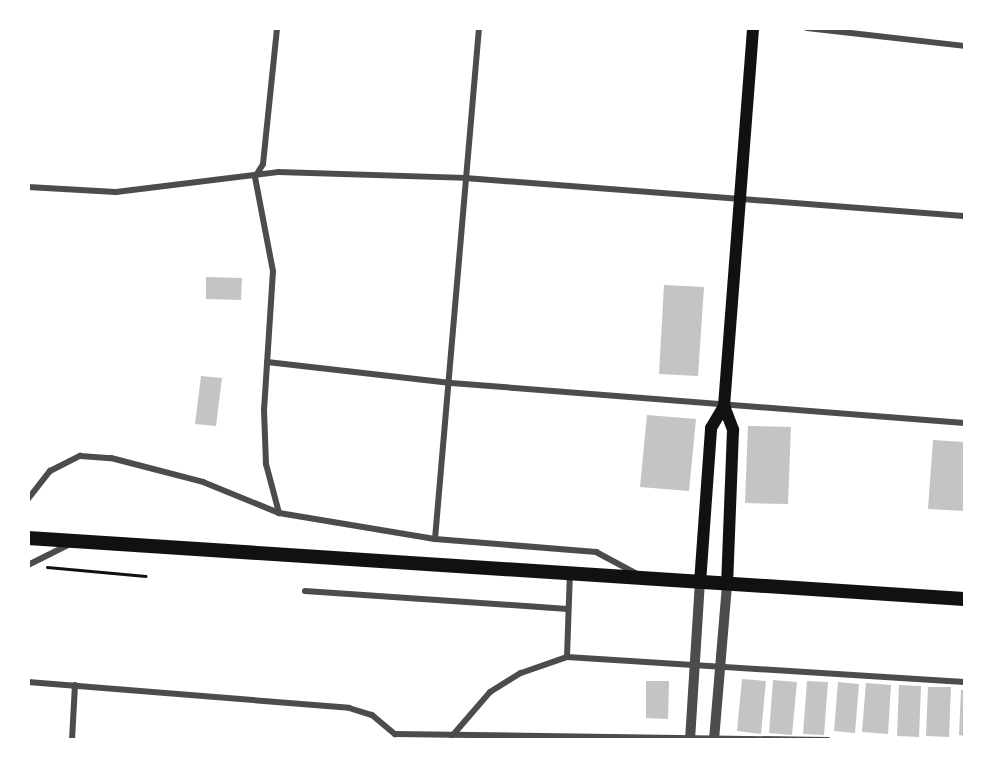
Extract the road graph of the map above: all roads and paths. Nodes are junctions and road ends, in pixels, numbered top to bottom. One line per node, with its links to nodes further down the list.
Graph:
1 (277, 28): 6 (street)
2 (479, 28): 7 (street)
3 (753, 28): 9 (main road)
4 (807, 28): 5 (street)
5 (964, 46)
6 (255, 177): 7 (street); 8 (street); 11 (street)
7 (465, 178): 9 (street); 12 (street)
8 (28, 187)
9 (739, 198): 10 (street); 13 (main road)
10 (964, 216)
11 (267, 362): 12 (street); 16 (street)
12 (451, 383): 13 (street); 18 (street)
13 (724, 406): 14 (street); 24 (main road); 25 (main road)
14 (964, 423)
15 (28, 499): 16 (street)
16 (279, 513): 18 (street)
17 (30, 536): 19 (highway)
18 (435, 539): 23 (street)
19 (75, 540): 20 (street); 21 (highway)
20 (29, 565): 22 (path)
21 (570, 573): 23 (highway); 28 (street)
22 (146, 576)
23 (645, 579): 24 (highway)
24 (700, 583): 25 (highway); 30 (street)
25 (727, 584): 27 (highway); 31 (street)
26 (305, 591): 28 (street)
27 (964, 599)
28 (567, 609): 29 (street)
29 (567, 657): 30 (street); 35 (street)
30 (695, 666): 31 (street); 37 (street)
31 (720, 668): 33 (street); 38 (street)
32 (28, 682): 34 (street)
33 (964, 682)
34 (75, 685): 36 (street); 39 (street)
35 (452, 736): 36 (street); 37 (street)
36 (394, 737)
37 (690, 738): 38 (street)
38 (714, 738): 40 (street)
39 (72, 740)
40 (828, 740)

